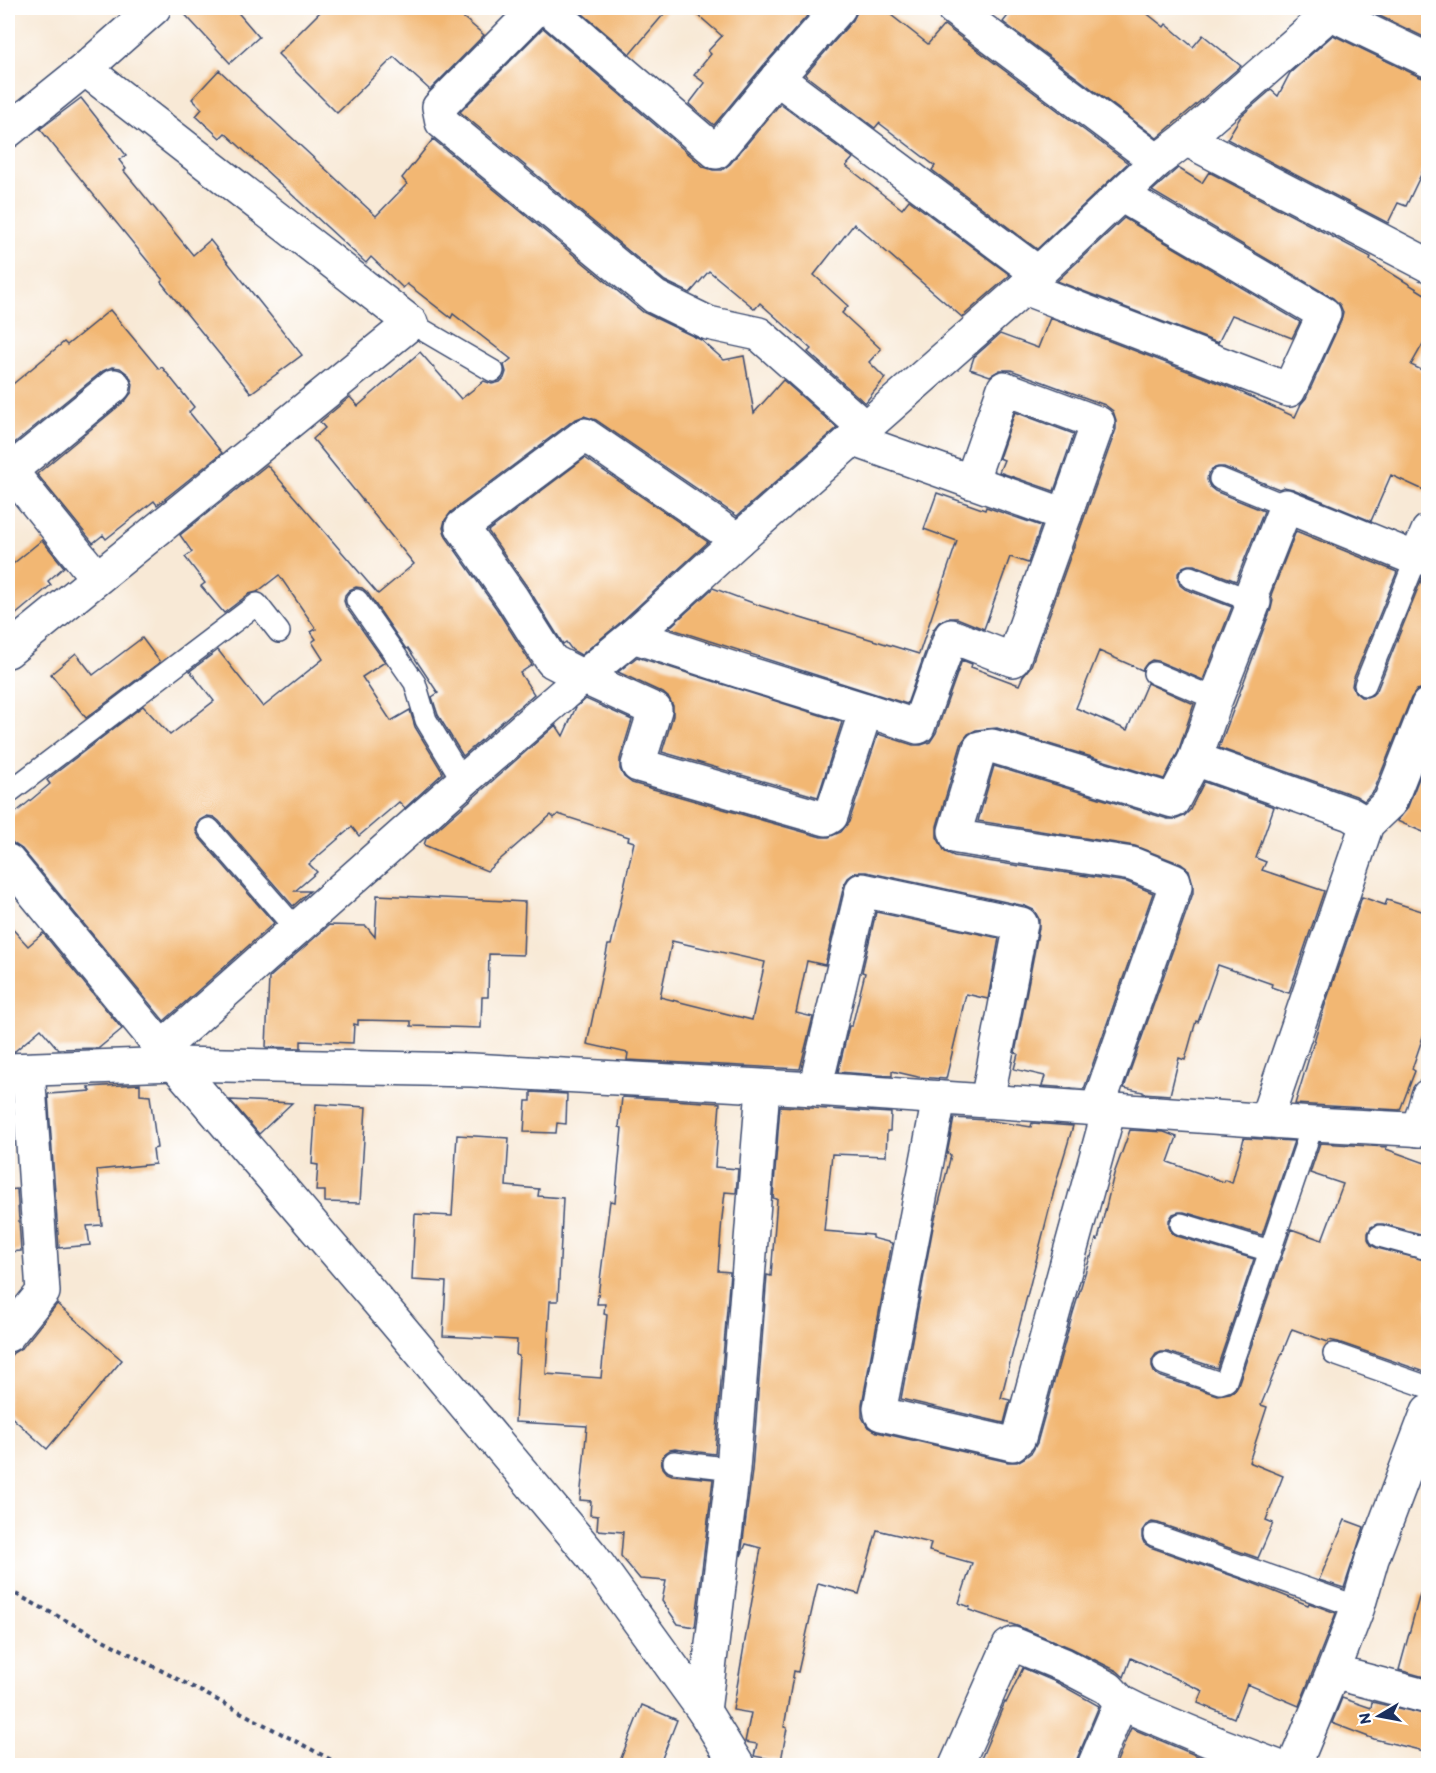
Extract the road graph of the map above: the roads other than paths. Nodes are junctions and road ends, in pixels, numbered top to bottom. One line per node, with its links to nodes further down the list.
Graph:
1 (154, 8): 8 (street)
2 (537, 8): 19 (street)
3 (548, 8): 9 (street)
4 (839, 8): 9 (street)
5 (954, 8): 12 (street)
6 (1333, 10): 7 (street); 11 (street)
7 (1428, 60)
8 (85, 69): 10 (street); 16 (street)
9 (777, 78): 15 (street)
10 (8, 131)
11 (1186, 139): 12 (street); 14 (street)
12 (1157, 161): 13 (street)
13 (1121, 195): 15 (street); 15 (street)
14 (1428, 265)
15 (1031, 281): 19 (street)
16 (411, 323): 17 (lane); 27 (street)
17 (492, 372)
18 (114, 386): 20 (street)
19 (858, 434): 22 (street); 25 (street)
20 (9, 470): 27 (street)
21 (1220, 479): 23 (lane)
22 (971, 482): 24 (street); 24 (street)
23 (1286, 506): 26 (street); 30 (street)
24 (1065, 515): 39 (street)
25 (738, 540): 32 (street); 35 (street)
26 (1424, 546): 36 (lane)
27 (97, 578): 33 (street)
28 (1190, 578): 30 (lane)
29 (357, 600): 41 (lane)
30 (1249, 600): 37 (street)
31 (279, 632): 42 (lane)
32 (633, 636): 35 (street); 39 (street)
33 (8, 651)
34 (1154, 673): 37 (lane)
35 (583, 677): 39 (street); 41 (street)
36 (1365, 685)
37 (1216, 699): 40 (street)
38 (1428, 705): 43 (street)
39 (866, 710)
40 (1196, 759): 43 (street); 54 (street)
41 (463, 781): 46 (street)
42 (8, 794)
43 (1367, 824): 55 (street)
44 (209, 830): 46 (lane)
45 (8, 861): 47 (street)
46 (296, 929): 47 (street)
47 (169, 1056): 48 (street); 49 (street); 74 (street)
48 (18, 1070): 62 (street)
49 (763, 1088): 50 (street); 68 (street)
50 (815, 1089): 52 (street); 53 (street)
51 (1428, 1096): 57 (street)
52 (939, 1098): 53 (street); 54 (street)
53 (987, 1101): 54 (street)
54 (1102, 1109): 55 (street)
55 (1266, 1120): 56 (street)
56 (1313, 1124): 57 (street); 61 (lane)
57 (1423, 1130)
58 (1181, 1224): 61 (lane)
59 (1380, 1236): 60 (lane)
60 (1428, 1249)
61 (1270, 1251): 64 (lane)
62 (8, 1335)
63 (1334, 1354): 65 (lane)
64 (1164, 1364)
65 (1428, 1387)
66 (1428, 1411): 70 (street)
67 (674, 1462): 68 (lane)
68 (733, 1469): 74 (street)
69 (1154, 1535): 70 (lane)
70 (1358, 1607): 71 (street)
71 (1333, 1672): 72 (street); 79 (street)
72 (1428, 1697)
73 (1121, 1702): 76 (street); 77 (street); 78 (street)
74 (704, 1711): 75 (street)
75 (738, 1766)
76 (956, 1766)
77 (1094, 1766)
78 (1276, 1766)
79 (1294, 1766)

